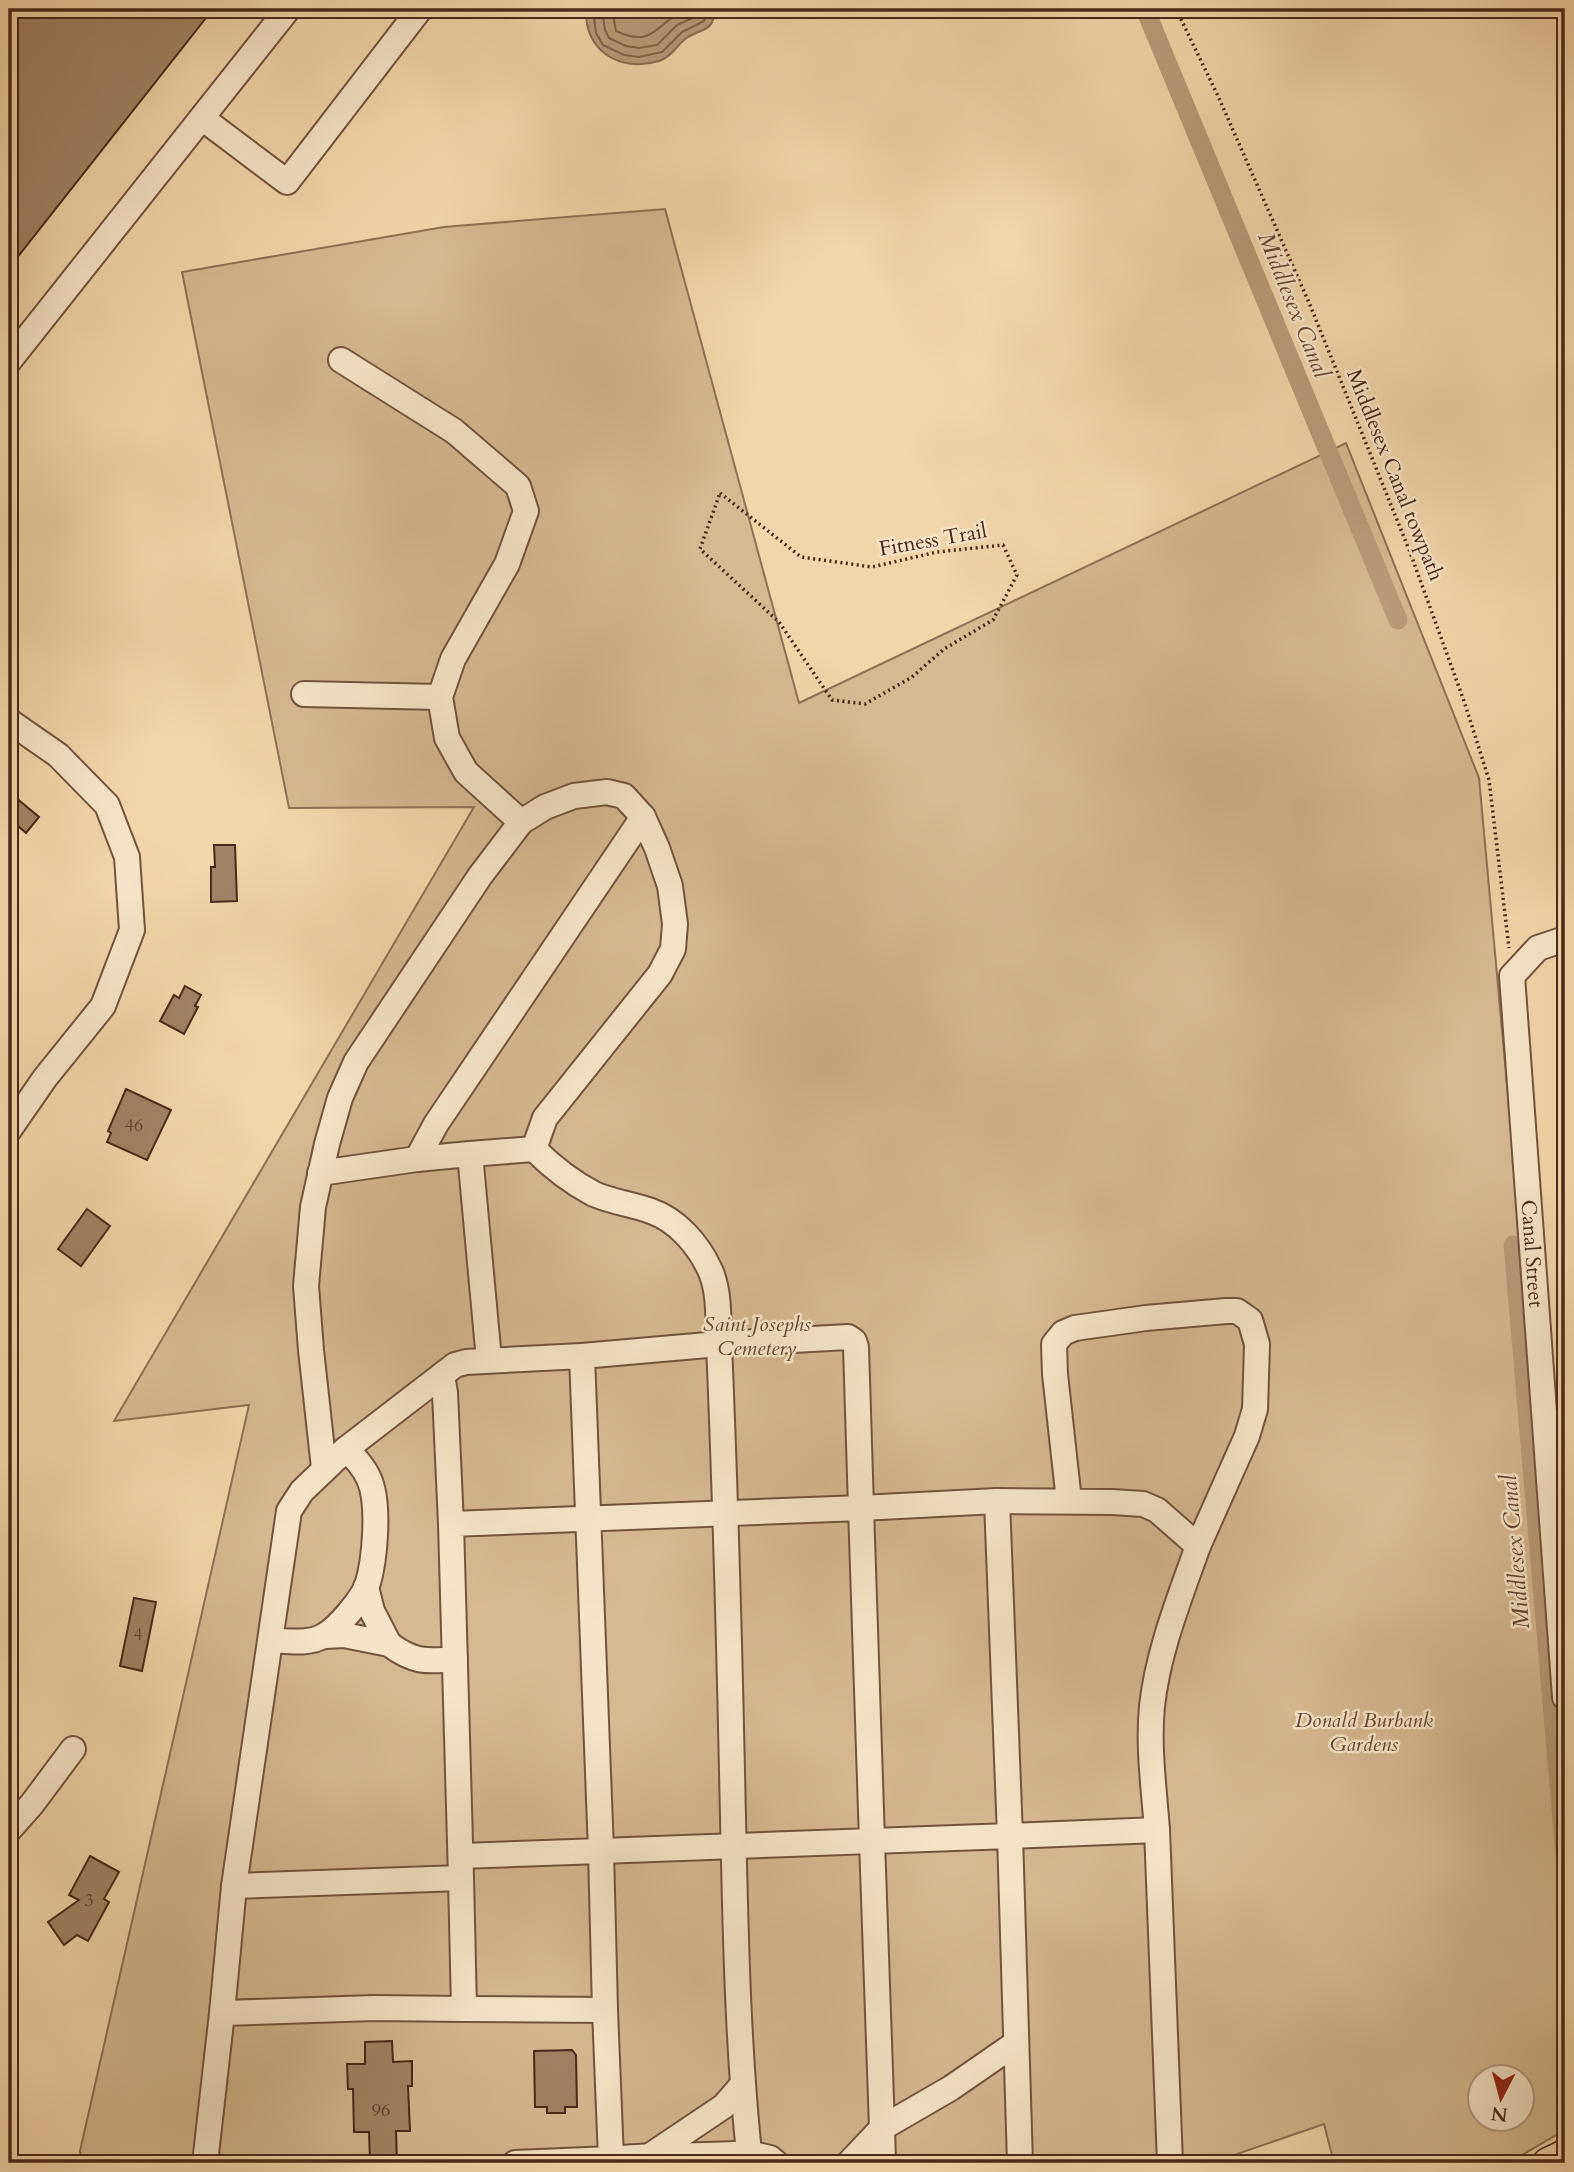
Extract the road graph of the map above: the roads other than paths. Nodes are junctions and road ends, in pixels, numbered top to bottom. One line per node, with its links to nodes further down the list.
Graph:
1 (288, 9): 3 (street)
2 (420, 9): 3 (street)
3 (202, 118): 5 (street)
4 (341, 360): 7 (street)
5 (9, 361)
6 (304, 694): 7 (street)
7 (440, 696): 10 (street)
8 (9, 720): 12 (street)
9 (643, 817): 10 (street); 13 (street); 15 (street)
10 (521, 822): 16 (street)
11 (1565, 939): 35 (street, Canal Street)
12 (9, 1130)
13 (534, 1149): 14 (street); 17 (street)
14 (470, 1154): 15 (street); 19 (street)
15 (417, 1159): 16 (street)
16 (320, 1173): 22 (street)
17 (719, 1344): 18 (street); 25 (street); 26 (street)
18 (582, 1356): 19 (street); 27 (street)
19 (489, 1360): 20 (street)
20 (442, 1376): 21 (street); 28 (street)
21 (346, 1449): 22 (street); 30 (street)
22 (324, 1468): 32 (street)
23 (997, 1501): 24 (street); 25 (street); 39 (street)
24 (1069, 1501): 29 (street); 29 (street)
25 (861, 1508): 26 (street); 40 (street)
26 (726, 1513): 27 (street); 41 (street)
27 (586, 1517): 28 (street); 42 (street)
28 (451, 1524): 34 (street)
29 (1198, 1546): 38 (street)
30 (366, 1587): 31 (street); 33 (street)
31 (325, 1636): 32 (street); 33 (street)
32 (271, 1640): 44 (street)
33 (389, 1644): 34 (street)
34 (455, 1659): 43 (street)
35 (1565, 1697)
36 (73, 1749): 37 (street)
37 (9, 1830)
38 (1157, 1830): 39 (street); 60 (street)
39 (1010, 1836): 40 (street); 48 (street)
40 (872, 1841): 41 (street); 50 (street)
41 (733, 1846): 42 (street); 49 (street)
42 (601, 1851): 43 (street); 46 (street)
43 (461, 1867): 44 (street); 45 (street)
44 (234, 1886): 47 (street)
45 (464, 2008): 46 (street); 47 (street)
46 (605, 2010): 53 (street)
47 (222, 2013): 54 (street)
48 (1016, 2043): 50 (street); 59 (street)
49 (742, 2085): 51 (street); 52 (street)
50 (882, 2128): 57 (street); 58 (street)
51 (651, 2155): 52 (street); 53 (street)
52 (749, 2158): 56 (street)
53 (611, 2161): 55 (street)
54 (205, 2163)
55 (515, 2163)
56 (776, 2163)
57 (849, 2163)
58 (883, 2163)
59 (1020, 2163)
60 (1170, 2163)

